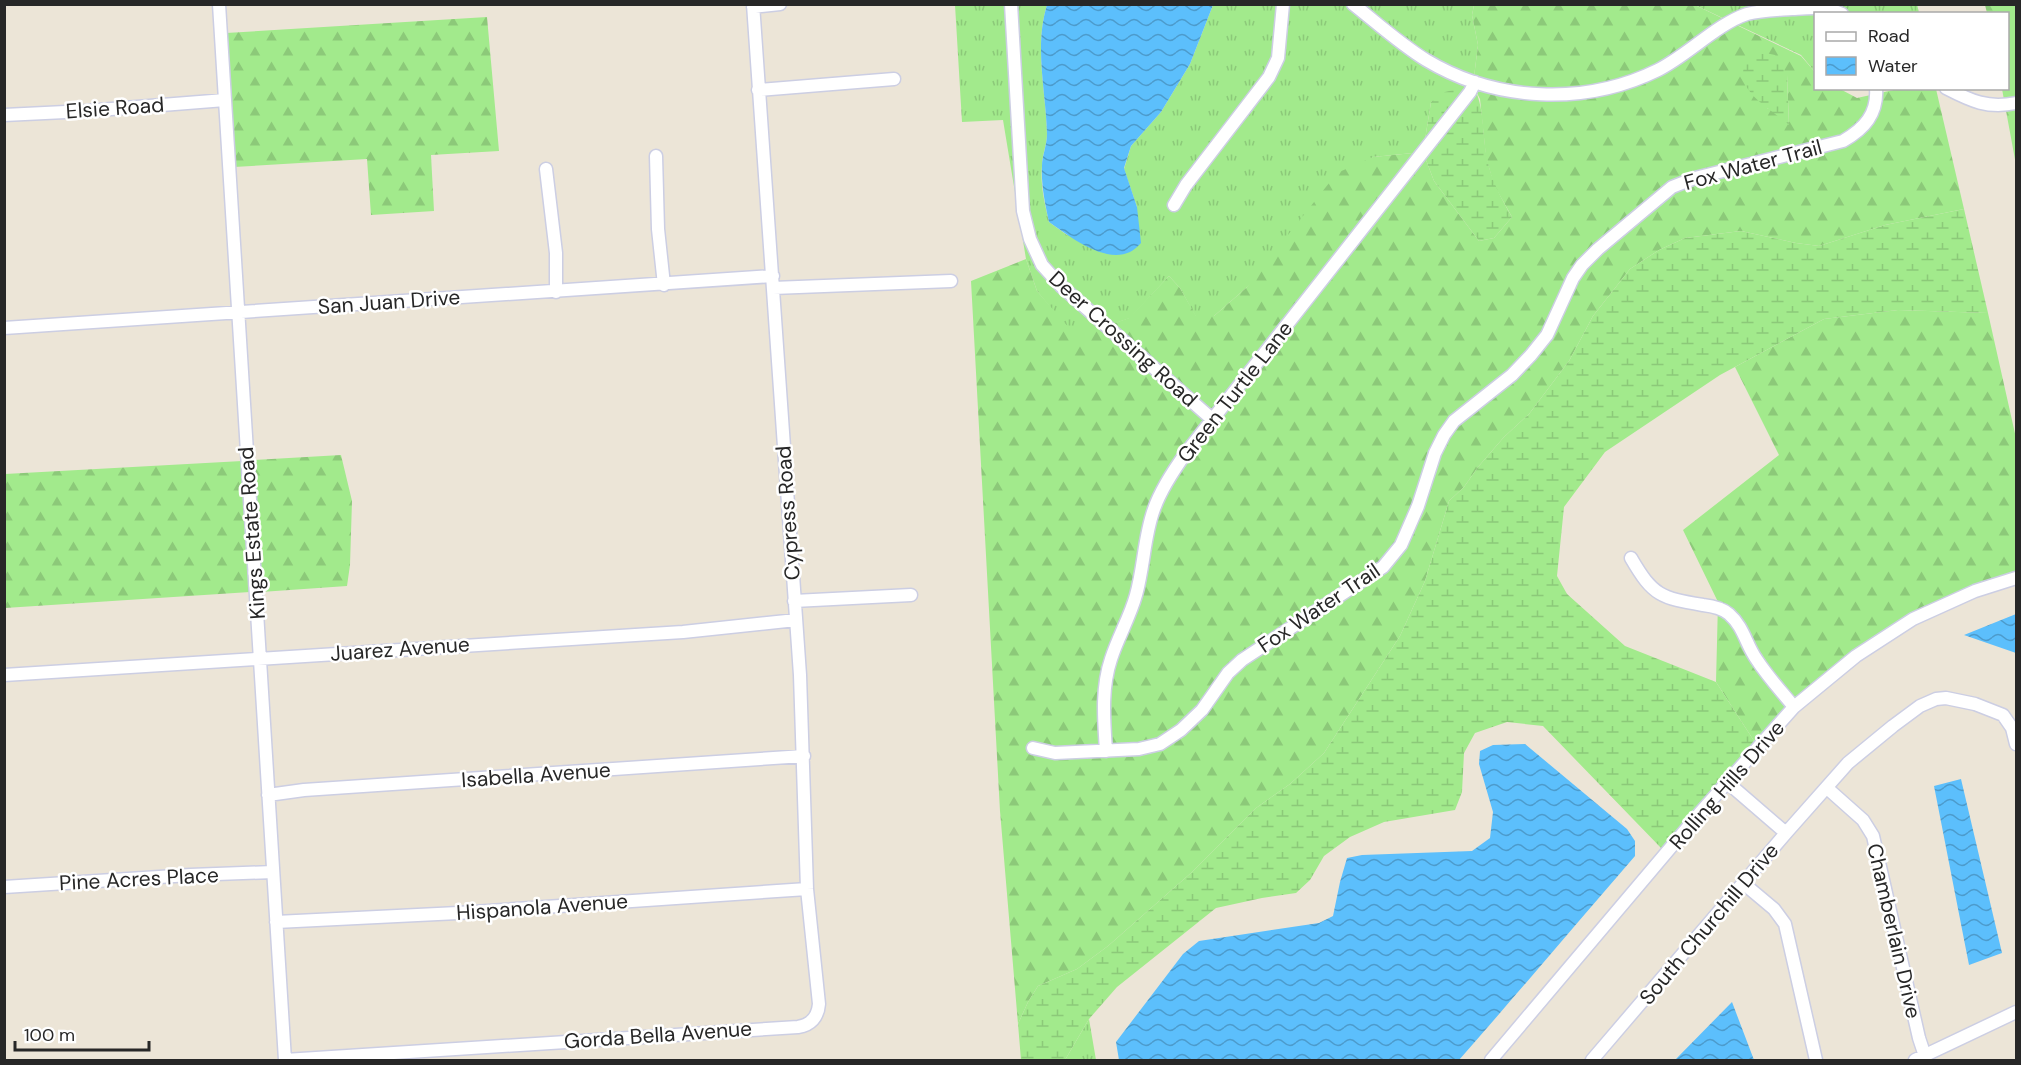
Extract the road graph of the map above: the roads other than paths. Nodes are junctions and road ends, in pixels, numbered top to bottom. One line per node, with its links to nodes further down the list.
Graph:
1 (219, 4): 13 (street, Kings Estate Road)
2 (780, 4): 6 (street)
3 (1011, 4): 25 (street, Deer Crossing Road)
4 (1283, 4): 18 (street)
5 (1353, 4): 9 (street)
6 (753, 6): 10 (street, Cypress Road)
7 (1835, 12): 9 (street)
8 (894, 79): 10 (street)
9 (1475, 82): 25 (street, Green Turtle Lane)
10 (758, 90): 20 (street, Cypress Road)
11 (1876, 90): 36 (street, Fox Water Trail)
12 (1950, 90): 14 (street)
13 (225, 100): 15 (street, Elsie Road); 23 (street, Kings Estate Road)
14 (2016, 103)
15 (4, 115)
16 (656, 156): 21 (street)
17 (546, 169): 22 (street)
18 (1174, 205)
19 (951, 281): 20 (street, San Juan Drive)
20 (773, 282): 21 (street, San Juan Drive); 29 (street, Cypress Road)
21 (664, 285): 22 (street, San Juan Drive)
22 (556, 292): 23 (street, San Juan Drive)
23 (238, 313): 24 (street, San Juan Drive); 31 (street, Kings Estate Road)
24 (4, 328)
25 (1213, 420): 36 (street, Green Turtle Lane)
26 (1631, 558): 33 (street)
27 (2016, 578): 33 (street, Rolling Hills Drive)
28 (912, 595): 29 (street)
29 (794, 601): 30 (street, Cypress Road)
30 (796, 620): 31 (street, Juarez Avenue); 37 (street, Cypress Road)
31 (260, 658): 32 (street, Juarez Avenue); 40 (street, Kings Estate Road)
32 (4, 675)
33 (1794, 707): 38 (street, Rolling Hills Drive)
34 (2016, 744): 39 (street, South Churchill Drive)
35 (1033, 748): 36 (street, Fox Water Trail)
36 (1106, 751)
37 (804, 756): 40 (street, Isabella Avenue); 45 (street, Cypress Road)
38 (1728, 783): 41 (street); 51 (street, Rolling Hills Drive)
39 (1827, 788): 41 (street, South Churchill Drive); 49 (street, Chamberlain Drive)
40 (268, 795): 42 (street, Kings Estate Road)
41 (1786, 833): 43 (street, South Churchill Drive)
42 (273, 872): 44 (street, Pine Acres Place); 46 (street, Kings Estate Road)
43 (1743, 883): 52 (street, South Churchill Drive); 53 (street)
44 (4, 887)
45 (807, 889): 46 (street, Hispanola Avenue); 48 (street, Cypress Road)
46 (276, 922): 50 (street, Kings Estate Road)
47 (2016, 1012): 49 (street)
48 (813, 1020): 50 (street, Gorda Bella Avenue)
49 (1920, 1058)
50 (285, 1060)
51 (1491, 1060)
52 (1592, 1060)
53 (1816, 1060)

